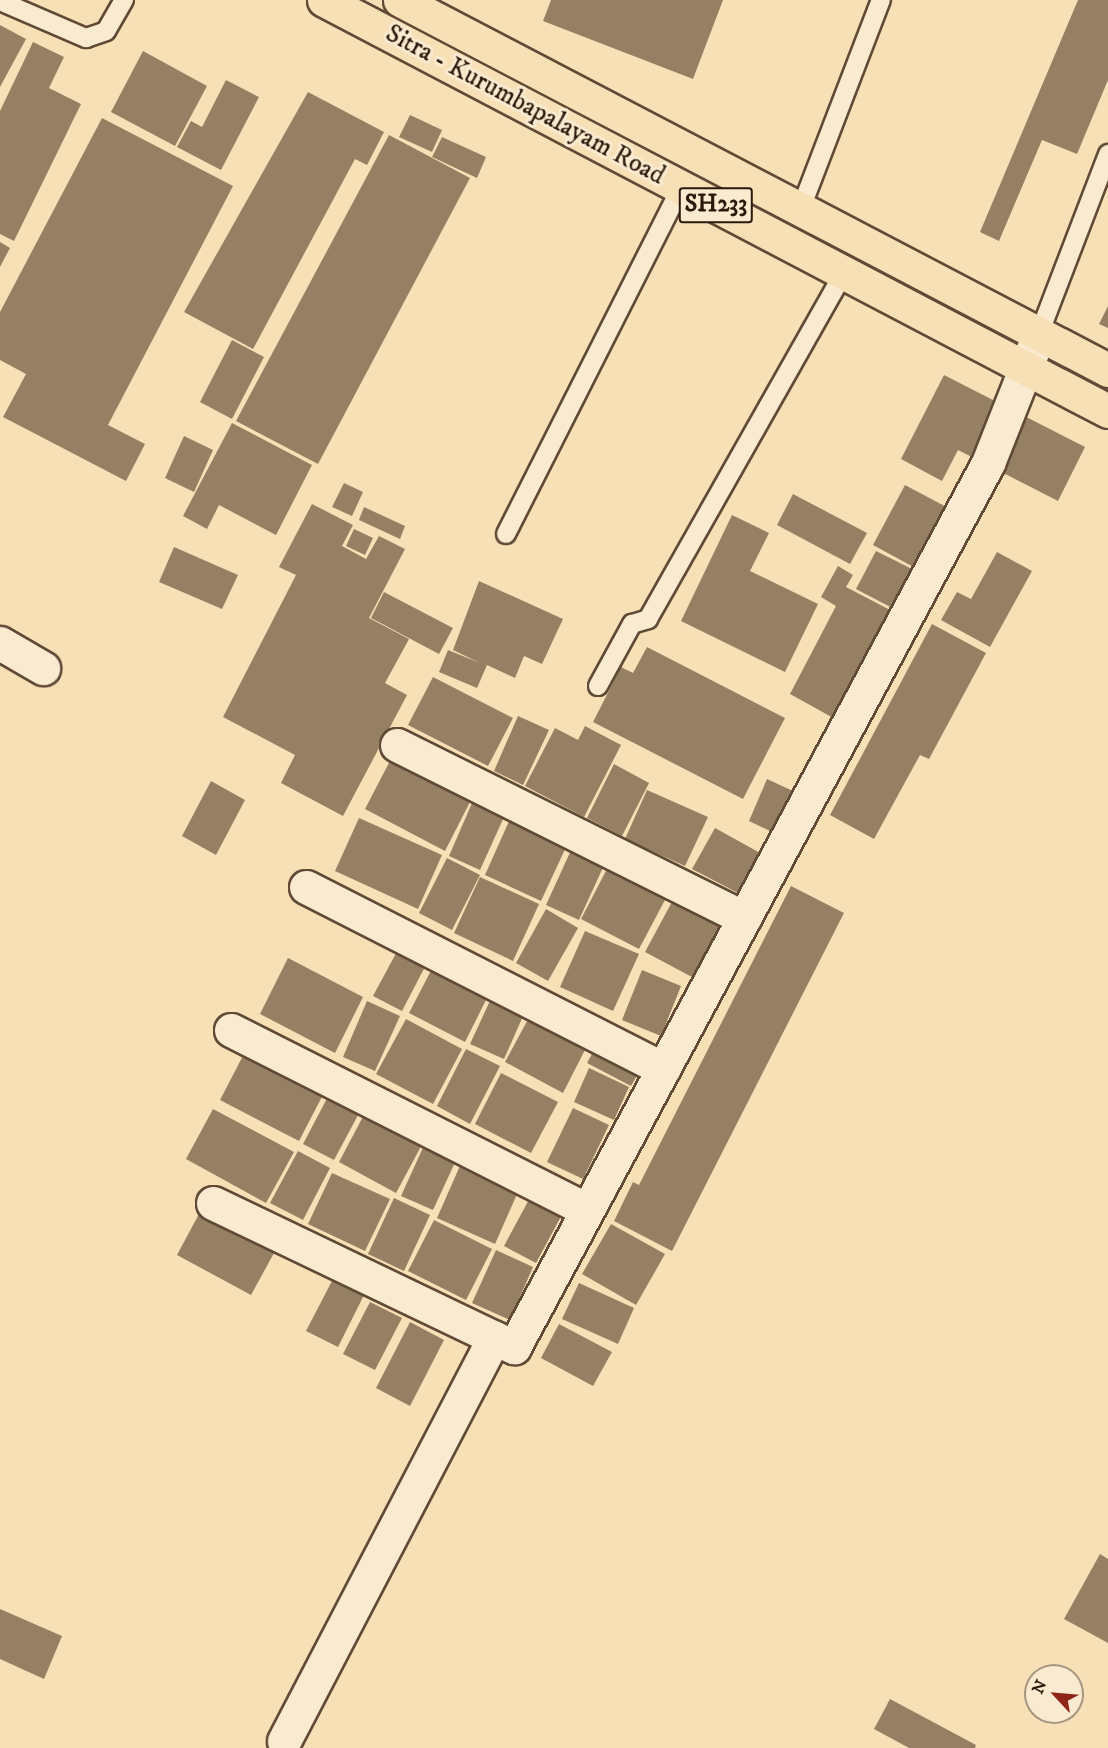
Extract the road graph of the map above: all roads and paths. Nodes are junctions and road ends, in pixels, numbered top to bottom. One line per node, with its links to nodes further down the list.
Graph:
1 (124, 0): 4 (lane)
2 (324, 0): 7 (main road, Sitra - Kurumbapalayam Road / SH233)
3 (881, 0): 8 (lane)
4 (0, 1)
5 (416, 4): 8 (main road, Sitra - Kurumbapalayam Road / SH233)
6 (1108, 154): 10 (lane)
7 (681, 187): 9 (main road, Sitra - Kurumbapalayam Road / SH233); 14 (lane)
8 (801, 208): 10 (main road, Sitra - Kurumbapalayam Road / SH233)
9 (844, 273): 11 (main road, Sitra - Kurumbapalayam Road / SH233); 17 (lane)
10 (1039, 334): 11 (street); 12 (main road, Sitra - Kurumbapalayam Road / SH233)
11 (1022, 366): 13 (main road, Sitra - Kurumbapalayam Road / SH233); 20 (street)
12 (1108, 370)
13 (1108, 411)
14 (506, 534)
15 (0, 643): 16 (street)
16 (43, 668)
17 (598, 687)
18 (397, 745): 20 (street)
19 (306, 887): 22 (street)
20 (744, 918): 22 (street)
21 (231, 1030): 24 (street)
22 (663, 1069): 24 (street)
23 (213, 1203): 25 (street)
24 (588, 1210): 25 (street)
25 (494, 1337): 26 (street)
26 (284, 1741)

